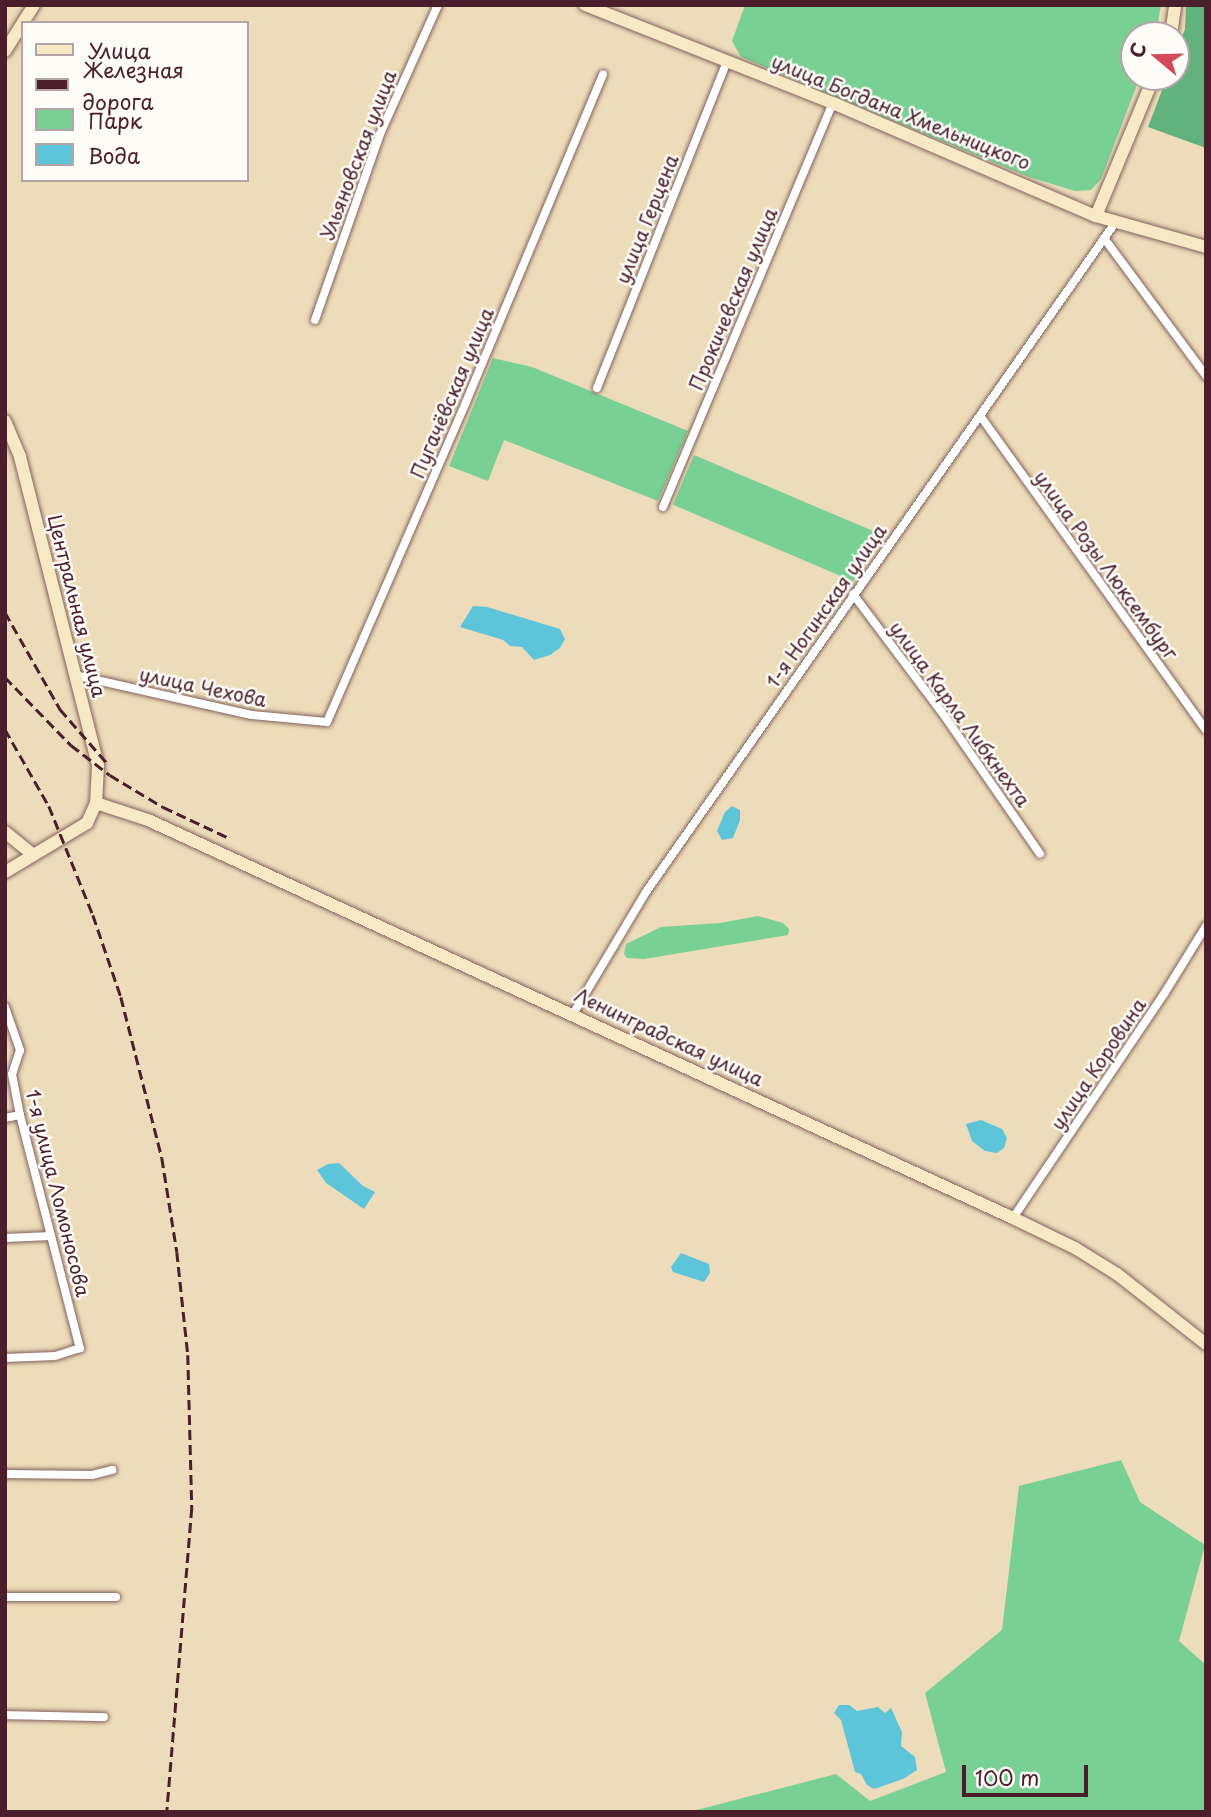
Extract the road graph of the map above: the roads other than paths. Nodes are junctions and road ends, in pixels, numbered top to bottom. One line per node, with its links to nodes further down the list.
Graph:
1 (34, 5): 4 (main road)
2 (438, 5): 15 (street, Ульяновская улица)
3 (585, 5): 7 (main road, улица Богдана Хмельницкого)
4 (24, 21)
5 (21, 26): 6 (main road)
6 (5, 51)
7 (727, 62): 10 (main road, улица Богдана Хмельницкого); 17 (street, улица Герцена)
8 (603, 75): 23 (street, Пугачёвская улица)
9 (1148, 91): 11 (main road)
10 (833, 103): 11 (main road, улица Богдана Хмельницкого); 20 (street, Прокичевская улица)
11 (1096, 216): 12 (main road, улица Богдана Хмельницкого)
12 (1115, 223): 13 (street, 1-я Ногинская улица); 14 (main road, улица Богдана Хмельницкого)
13 (1104, 238): 16 (street); 18 (street, 1-я Ногинская улица)
14 (1206, 247)
15 (315, 320)
16 (1206, 376)
17 (597, 388)
18 (981, 417): 21 (street, 1-я Ногинская улица); 24 (street, улица Розы Люксембург)
19 (5, 421): 22 (main road, Центральная улица)
20 (663, 508)
21 (853, 594): 27 (street, улица Карла Либкнехта); 32 (street, 1-я Ногинская улица)
22 (74, 675): 23 (street, улица Чехова); 25 (main road, Центральная улица)
23 (327, 722)
24 (1206, 730)
25 (96, 803): 28 (main road); 32 (main road, Ленинградская улица)
26 (5, 832): 28 (main road)
27 (1040, 854)
28 (33, 855): 29 (main road)
29 (5, 872)
30 (1206, 926): 35 (street, улица Коровина)
31 (5, 1007): 33 (street, 1-я улица Ломоносова)
32 (573, 1014): 35 (main road, Ленинградская улица)
33 (20, 1115): 34 (street); 36 (street, 1-я улица Ломоносова)
34 (5, 1118)
35 (1013, 1218): 38 (main road, Ленинградская улица)
36 (51, 1236): 37 (street); 39 (street, 1-я улица Ломоносова)
37 (5, 1238)
38 (1206, 1344)
39 (5, 1358)
40 (112, 1470): 41 (street)
41 (5, 1474)
42 (5, 1597): 43 (street)
43 (116, 1597)
44 (5, 1715): 45 (street)
45 (104, 1717)

